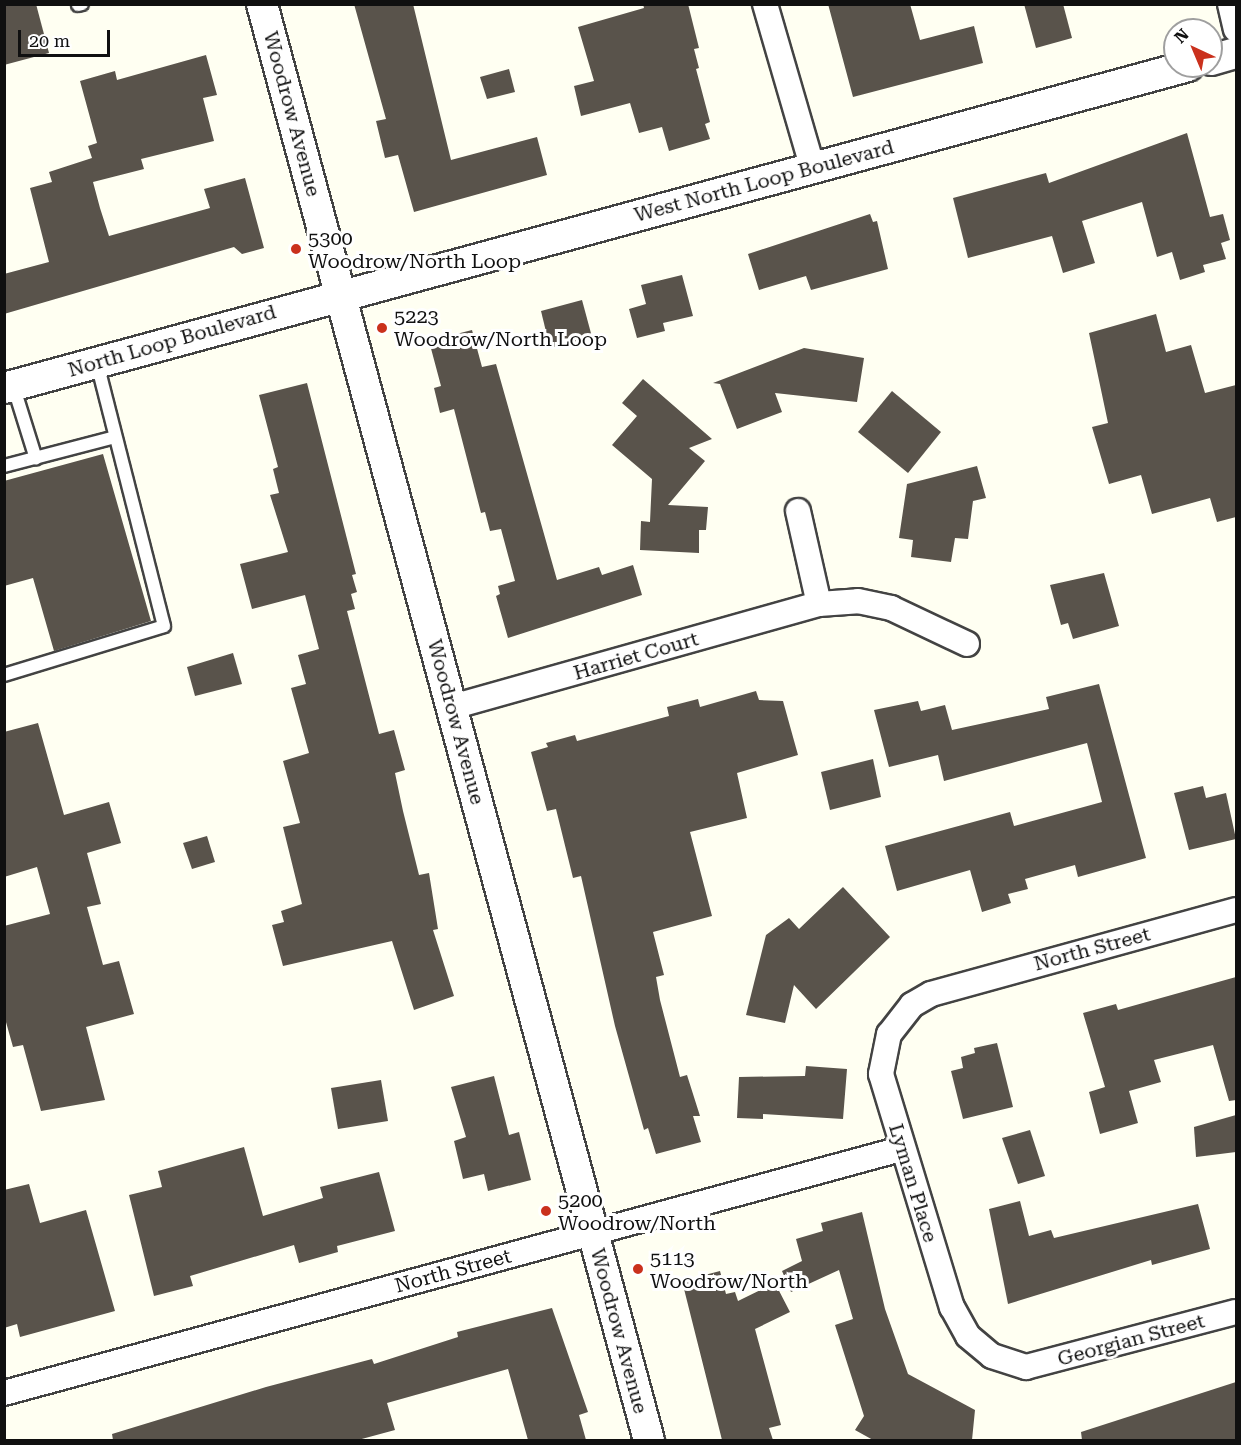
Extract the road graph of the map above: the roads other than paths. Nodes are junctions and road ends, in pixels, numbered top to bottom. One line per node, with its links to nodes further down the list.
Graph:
1 (262, 4): 7 (street, Woodrow Avenue)
2 (765, 4): 6 (street)
3 (1230, 4): 4 (street)
4 (1236, 29)
5 (1163, 73): 6 (street, West North Loop Boulevard)
6 (813, 169): 7 (street, West North Loop Boulevard)
7 (340, 294): 8 (street, North Loop Boulevard); 17 (street, Woodrow Avenue)
8 (96, 362): 9 (street, North Loop Boulevard); 10 (lane)
9 (9, 387): 11 (lane)
10 (115, 436): 11 (lane); 16 (lane)
11 (36, 459): 12 (lane)
12 (4, 466)
13 (798, 511): 14 (street)
14 (819, 604): 15 (street, Harriet Court); 17 (street, Harriet Court)
15 (967, 644)
16 (4, 675)
17 (452, 707): 21 (street, Woodrow Avenue)
18 (1236, 910): 19 (street, North Street)
19 (948, 989): 20 (street, Lyman Place)
20 (901, 1149): 21 (street, North Street); 23 (street, Lyman Place)
21 (592, 1232): 24 (street, North Street); 25 (street, Woodrow Avenue)
22 (1236, 1312): 23 (street, Georgian Street)
23 (1026, 1368)
24 (4, 1393)
25 (649, 1440)

